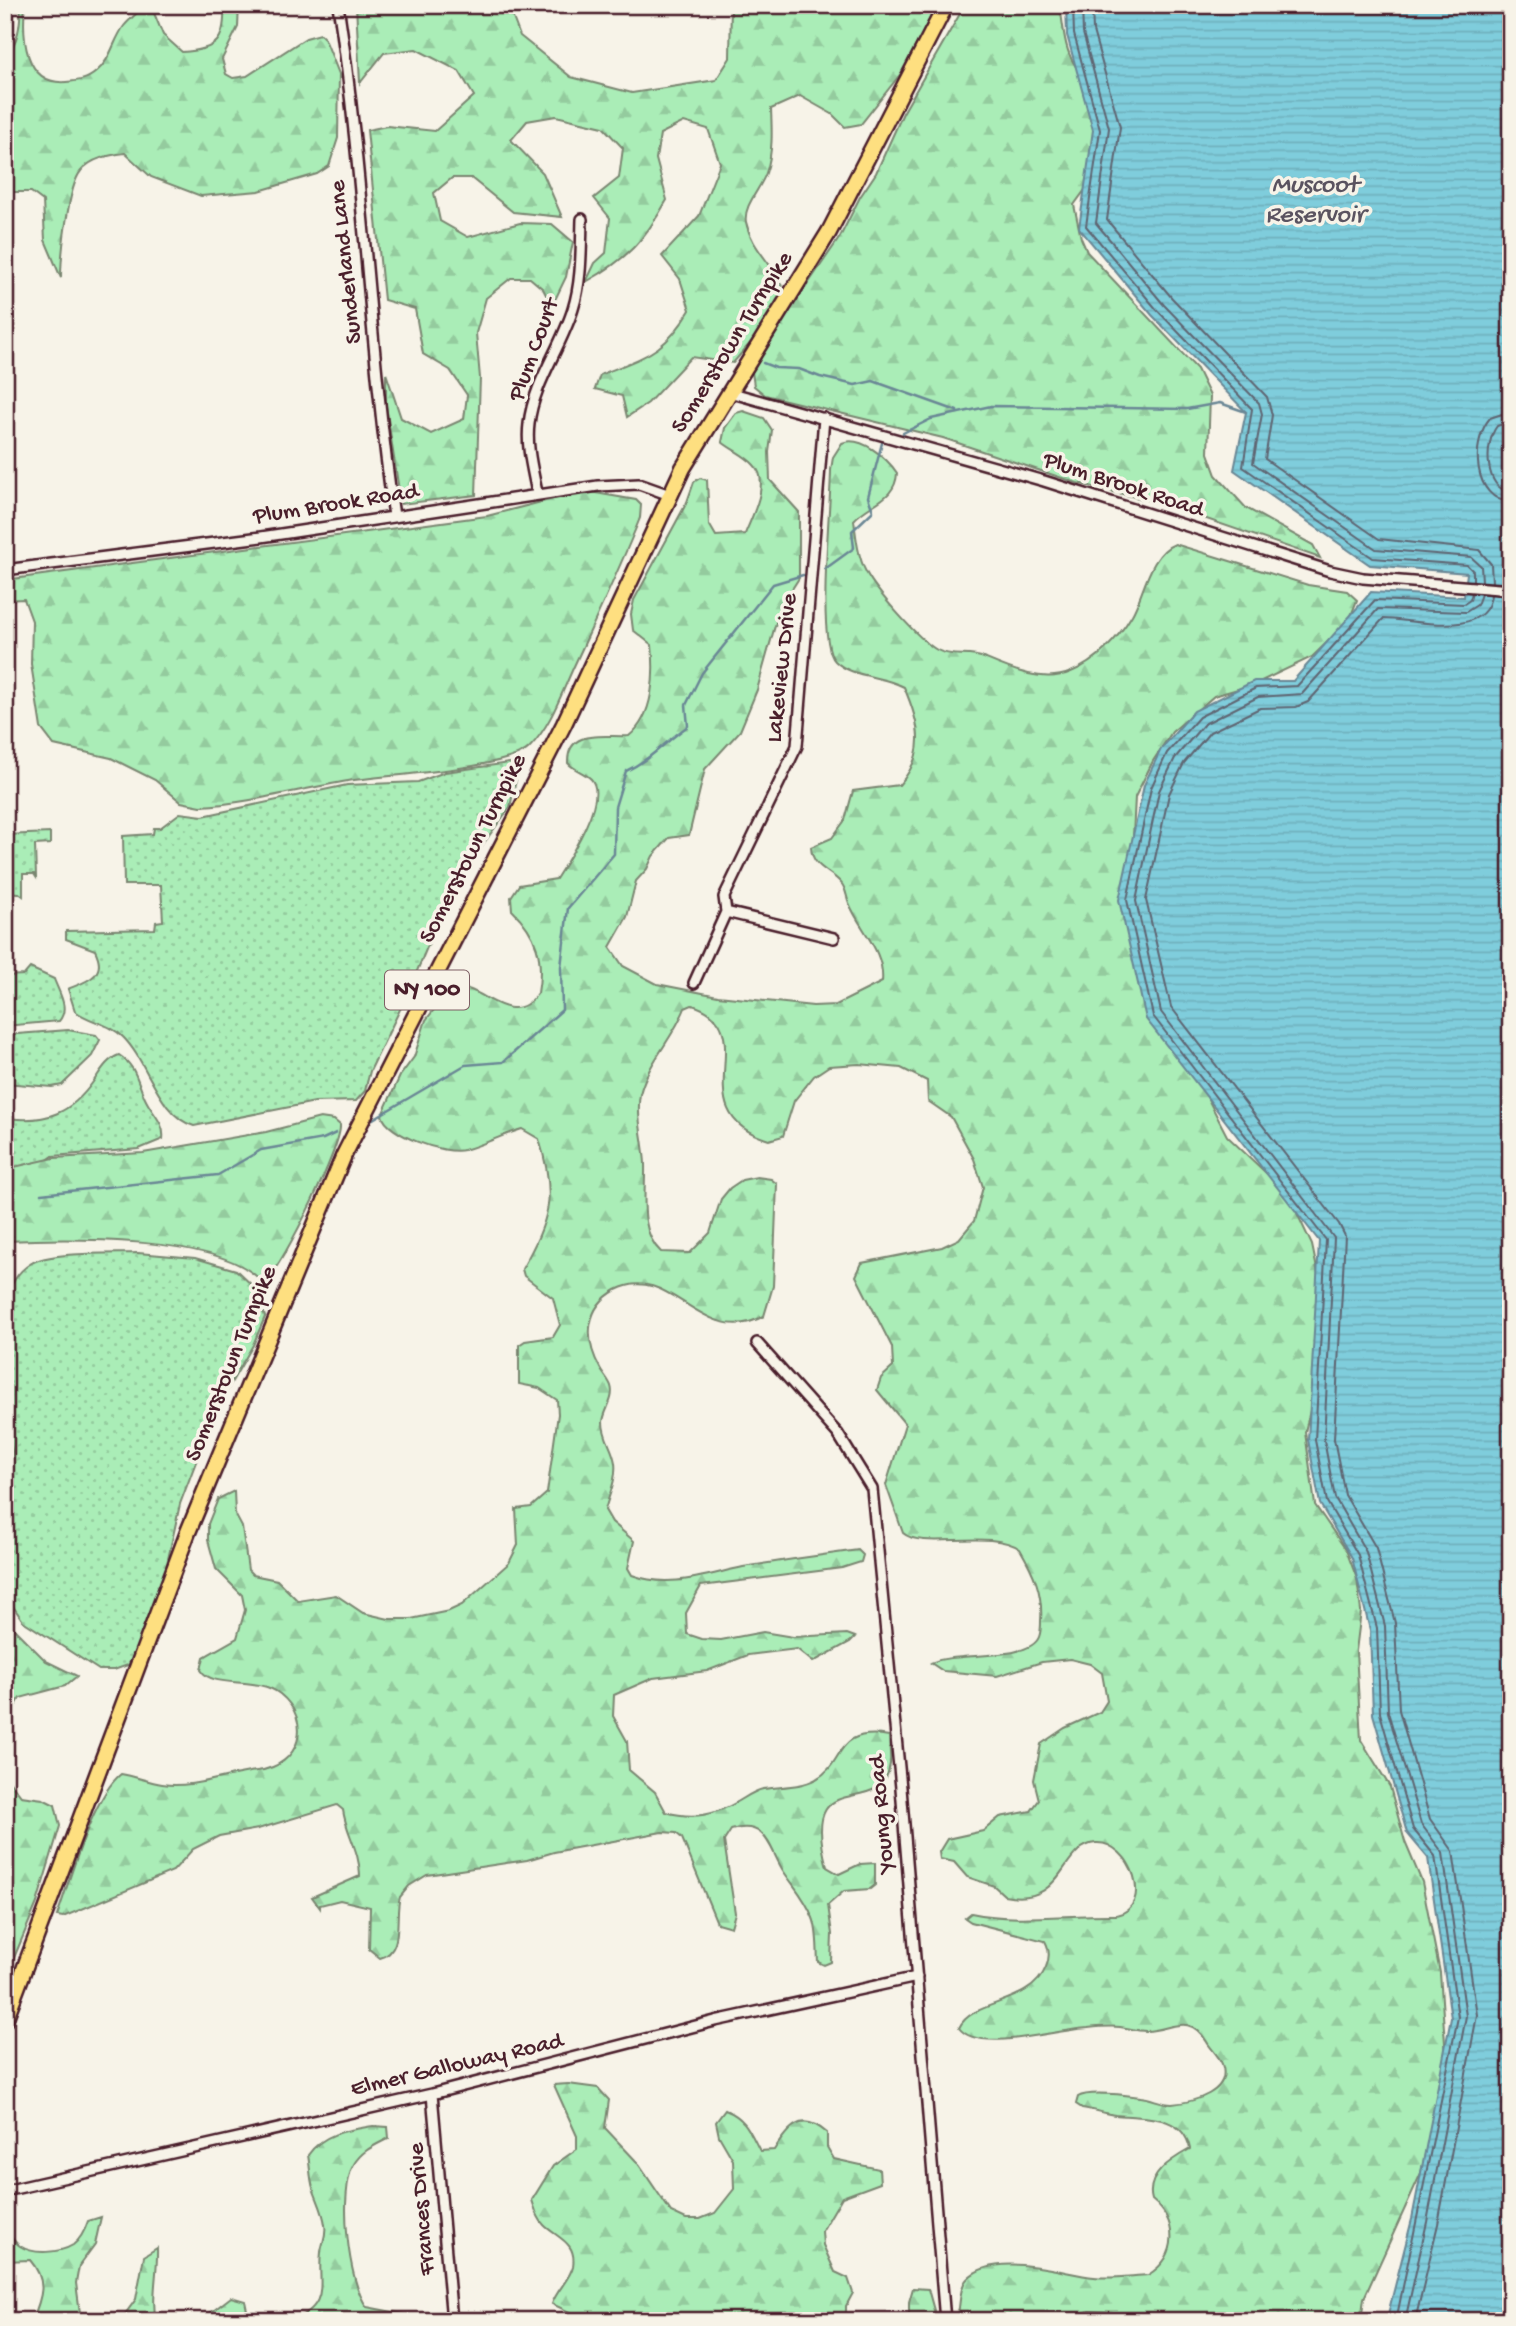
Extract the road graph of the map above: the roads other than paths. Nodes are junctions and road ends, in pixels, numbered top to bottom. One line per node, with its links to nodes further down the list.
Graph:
1 (338, 5): 8 (street, Sunderland Lane)
2 (946, 5): 4 (main road, Somerstown Turnpike / NY 100)
3 (582, 219): 6 (street, Plum Court)
4 (729, 392): 5 (street, Plum Brook Road); 7 (main road, Somerstown Turnpike / NY 100)
5 (824, 418): 10 (street, Plum Brook Road); 11 (street, Lakeview Drive)
6 (537, 494): 7 (street, Plum Brook Road); 8 (street, Plum Brook Road)
7 (670, 495): 16 (main road, Somerstown Turnpike / NY 100)
8 (394, 516): 9 (street, Plum Brook Road)
9 (5, 570)
10 (1511, 590)
11 (726, 912): 12 (street); 13 (street, Lakeview Drive)
12 (834, 937)
13 (694, 983)
14 (757, 1343): 15 (street, Young Road)
15 (917, 1977): 17 (street, Elmer Galloway Road); 20 (street, Young Road)
16 (5, 2021)
17 (432, 2094): 18 (street, Elmer Galloway Road); 19 (street, Frances Drive)
18 (5, 2191)
19 (453, 2321)
20 (945, 2321)

